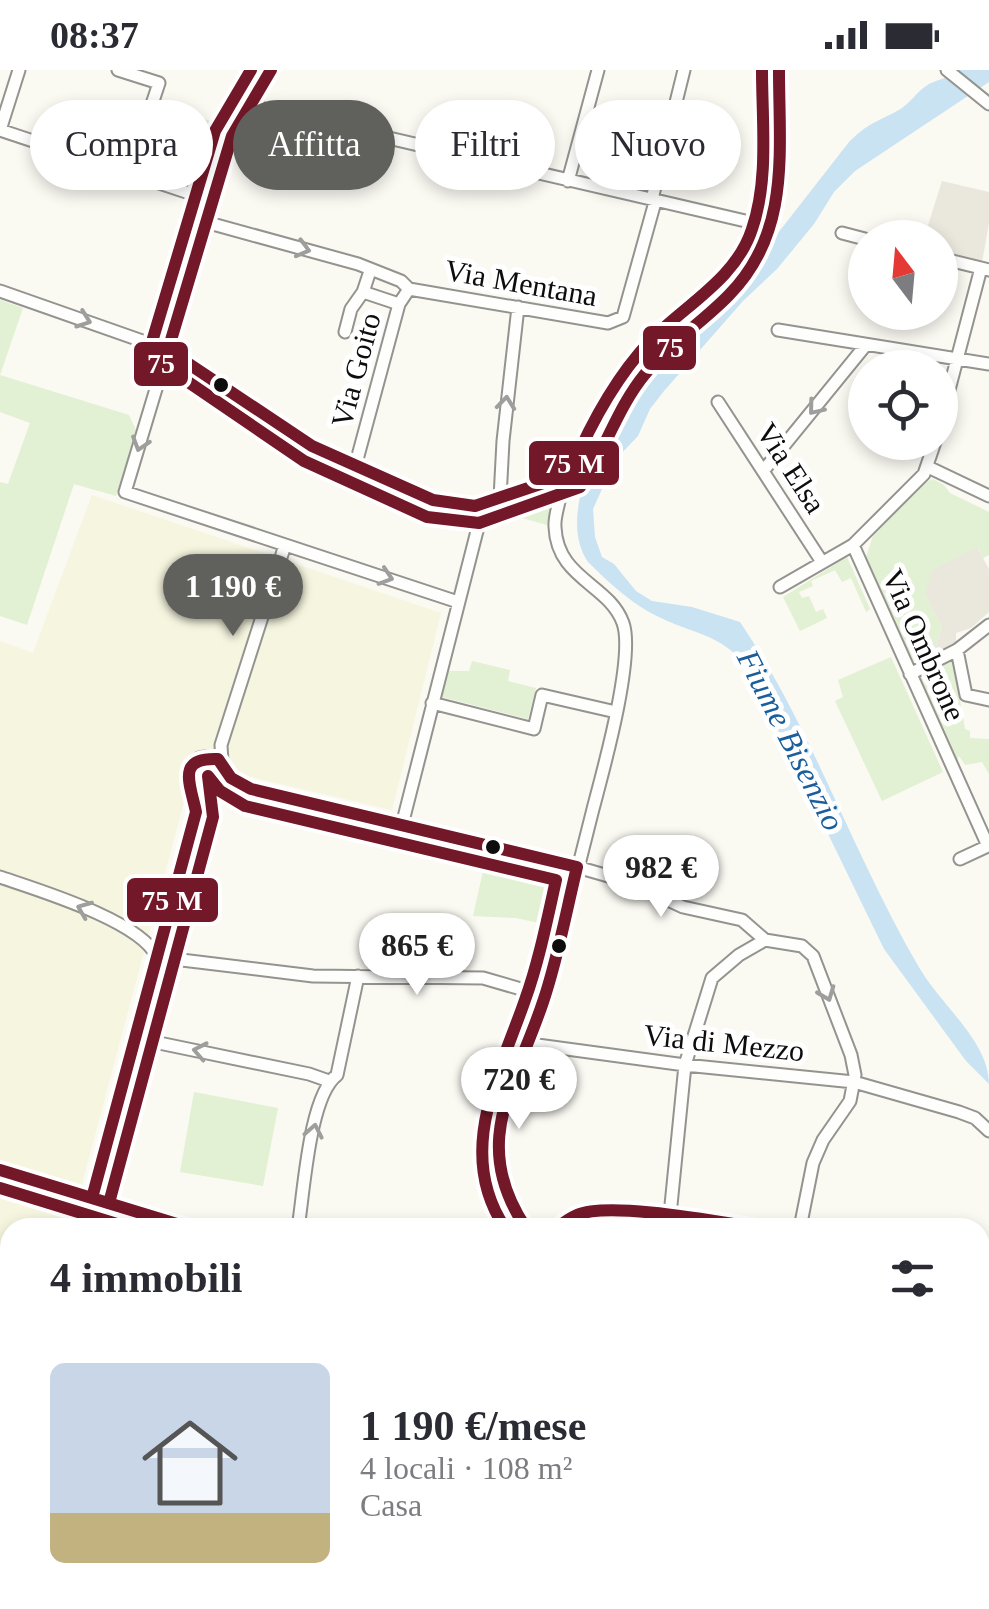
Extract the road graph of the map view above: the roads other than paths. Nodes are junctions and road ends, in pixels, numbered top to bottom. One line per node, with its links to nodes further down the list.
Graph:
1 (19, 70): 11 (street)
2 (118, 70): 8 (street)
3 (272, 70): 9 (street)
4 (598, 70): 15 (street)
5 (684, 70): 18 (street)
6 (762, 70): 19 (street)
7 (947, 70): 10 (street)
8 (154, 100)
9 (254, 100)
10 (984, 102)
11 (0, 130): 14 (street)
12 (233, 134): 17 (street)
13 (395, 138): 15 (street)
14 (30, 140)
15 (568, 181): 18 (street)
16 (181, 190): 17 (street)
17 (214, 201): 20 (street)
18 (655, 202): 19 (street); 30 (street, Via Mentana)
19 (754, 223): 44 (street)
20 (208, 224): 25 (street, Via Mentana, one-way to 25); 34 (street)
21 (842, 233): 22 (street)
22 (848, 234)
23 (958, 262): 24 (street)
24 (985, 269): 36 (street)
25 (370, 272): 26 (street, Via Mentana); 28 (street)
26 (409, 289): 29 (street, Via Goito); 30 (street, Via Mentana)
27 (0, 291): 34 (street, one-way to 34)
28 (362, 292): 29 (street); 32 (street)
29 (400, 304): 41 (street, Via Goito)
30 (518, 307): 46 (street, one-way to 30)
31 (778, 330): 33 (street)
32 (345, 332)
33 (865, 346): 35 (street); 43 (street, one-way to 43)
34 (168, 350): 41 (street); 48 (street, one-way to 48)
35 (893, 350)
36 (958, 356)
37 (958, 359): 38 (street)
38 (989, 364)
39 (718, 402): 43 (street, Via Elsa)
40 (930, 460): 42 (street)
41 (356, 467): 47 (street)
42 (928, 468): 45 (street); 49 (street)
43 (764, 470): 50 (street, Via Elsa)
44 (553, 480): 46 (street); 58 (street)
45 (989, 496)
46 (500, 498): 47 (street)
47 (475, 506): 52 (street)
48 (285, 544): 52 (street, one-way to 52); 59 (street)
49 (853, 546): 50 (street); 55 (street, Via Ombrone)
50 (822, 562): 51 (street)
51 (780, 587)
52 (458, 602): 57 (street)
53 (989, 626): 54 (street)
54 (958, 650): 55 (street); 56 (street)
55 (910, 674): 67 (street, Via Ombrone)
56 (989, 700)
57 (432, 703): 58 (street); 66 (street)
58 (616, 712): 68 (street)
59 (221, 746): 60 (street); 61 (street)
60 (208, 756): 61 (street); 62 (street)
61 (224, 766): 63 (street); 64 (street)
62 (192, 788): 64 (street); 65 (street)
63 (251, 789): 64 (street); 66 (street)
64 (216, 793): 65 (street)
65 (196, 812): 71 (street)
66 (402, 825): 68 (street)
67 (960, 859)
68 (577, 867): 70 (street); 73 (street)
69 (0, 877): 71 (street, one-way to 69)
70 (765, 940): 76 (street); 78 (street, one-way to 78)
71 (157, 957): 72 (street); 74 (street)
72 (358, 976): 73 (street); 77 (street)
73 (545, 996): 75 (street)
74 (135, 1038): 77 (street, one-way to 74); 81 (street)
75 (530, 1044): 76 (street, Via di Mezzo); 86 (street)
76 (685, 1065): 78 (street, Via di Mezzo); 82 (street)
77 (328, 1081): 85 (street, one-way to 77)
78 (854, 1082): 79 (street, Via di Mezzo); 89 (street)
79 (989, 1132)
80 (0, 1170): 81 (street)
81 (92, 1198): 83 (street); 84 (street)
82 (670, 1215): 87 (street); 88 (street)
83 (79, 1218)
84 (159, 1218)
85 (300, 1218)
86 (520, 1218)
87 (572, 1218)
88 (691, 1218)
89 (802, 1218)

